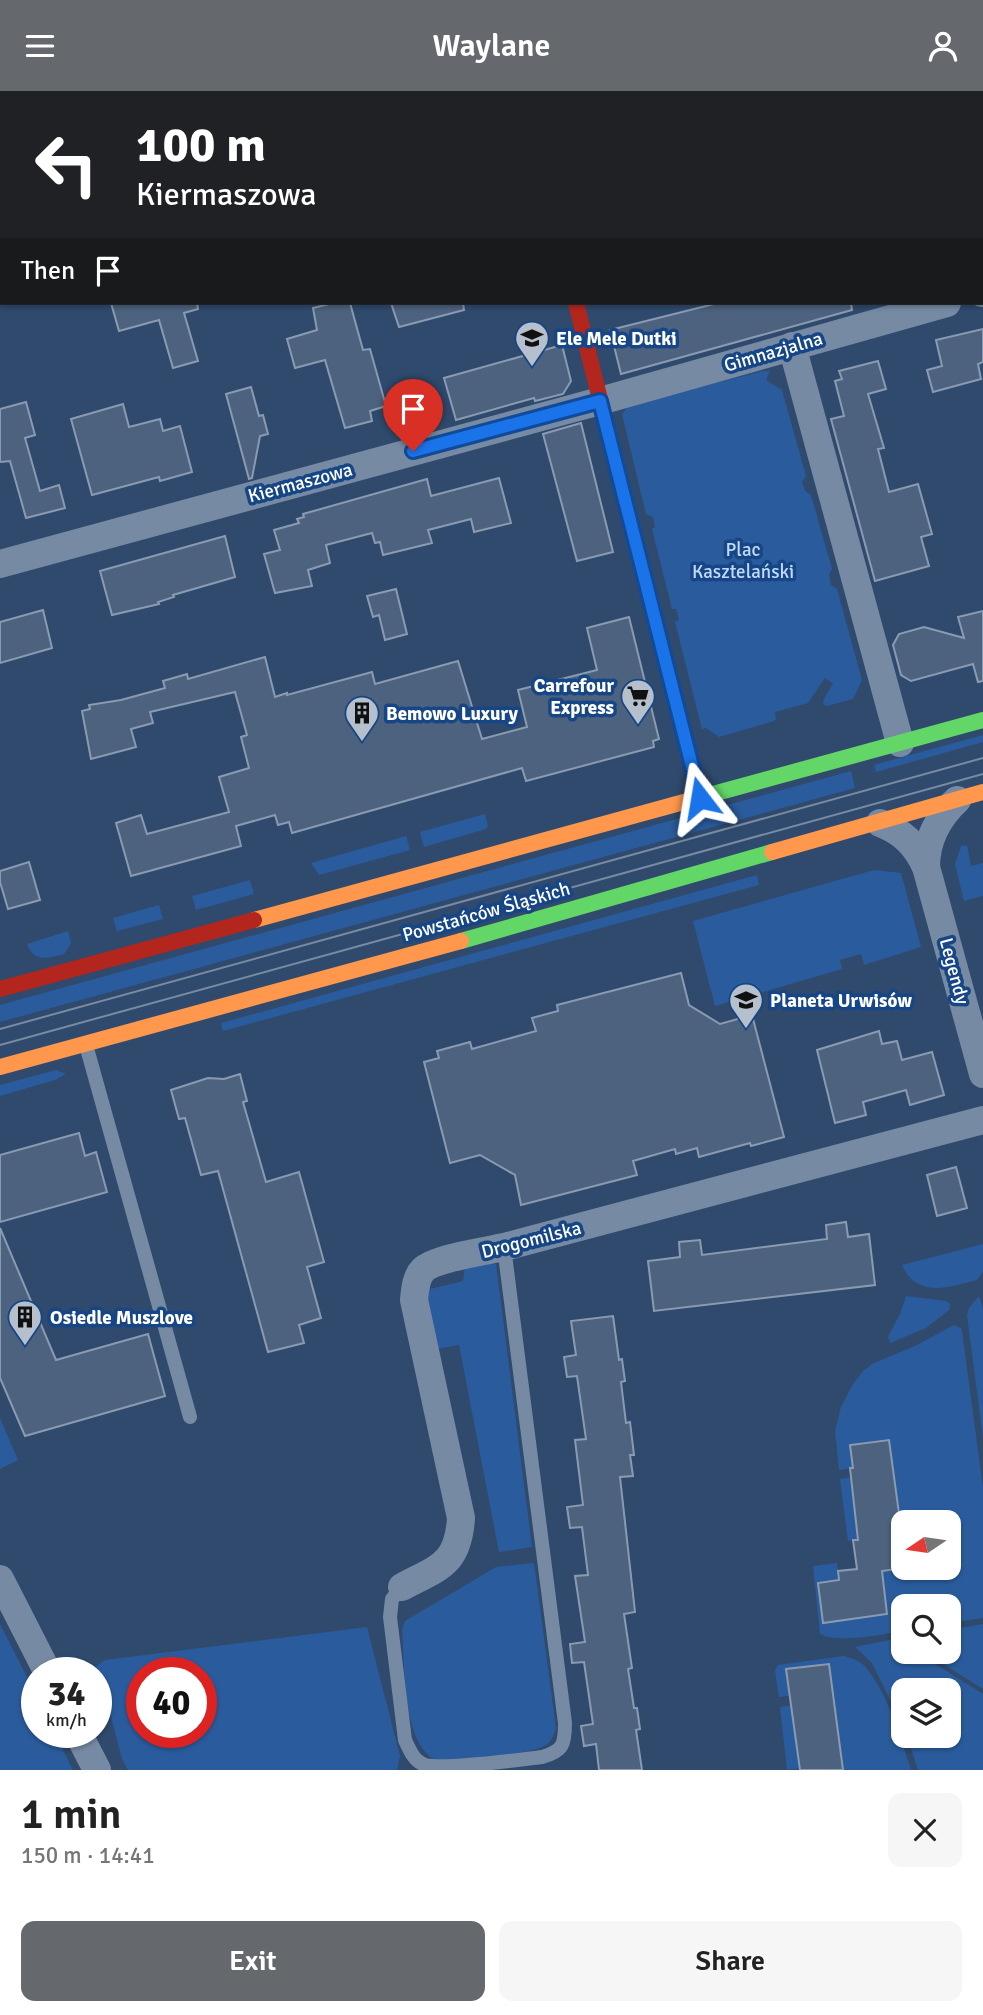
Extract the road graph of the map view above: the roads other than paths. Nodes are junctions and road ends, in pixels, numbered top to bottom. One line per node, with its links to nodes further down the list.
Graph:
1 (576, 305): 4 (main road)
2 (940, 305): 3 (street, Gimnazjalna)
3 (792, 346): 4 (street, Gimnazjalna); 7 (street)
4 (600, 401): 5 (street, Kiermaszowa); 9 (main road)
5 (0, 564)
6 (983, 720): 7 (main road)
7 (900, 743): 9 (main road)
8 (970, 796): 10 (main road, Powstańców Śląskich); 11 (street, Legendy)
9 (700, 798): 12 (main road)
10 (880, 823): 11 (street, Legendy); 13 (main road, Powstańców Śląskich)
11 (926, 867): 15 (street, Legendy)
12 (0, 989)
13 (85, 1044): 14 (main road, Powstańców Śląskich); 18 (lane)
14 (0, 1067)
15 (983, 1074)
16 (983, 1120): 17 (street, Drogomilska)
17 (504, 1247): 20 (street, Drogomilska); 20 (lane)
18 (190, 1417)
19 (0, 1579): 21 (street)
20 (401, 1587)
21 (40, 1657)
22 (86, 1748): 23 (street)
23 (97, 1770)

